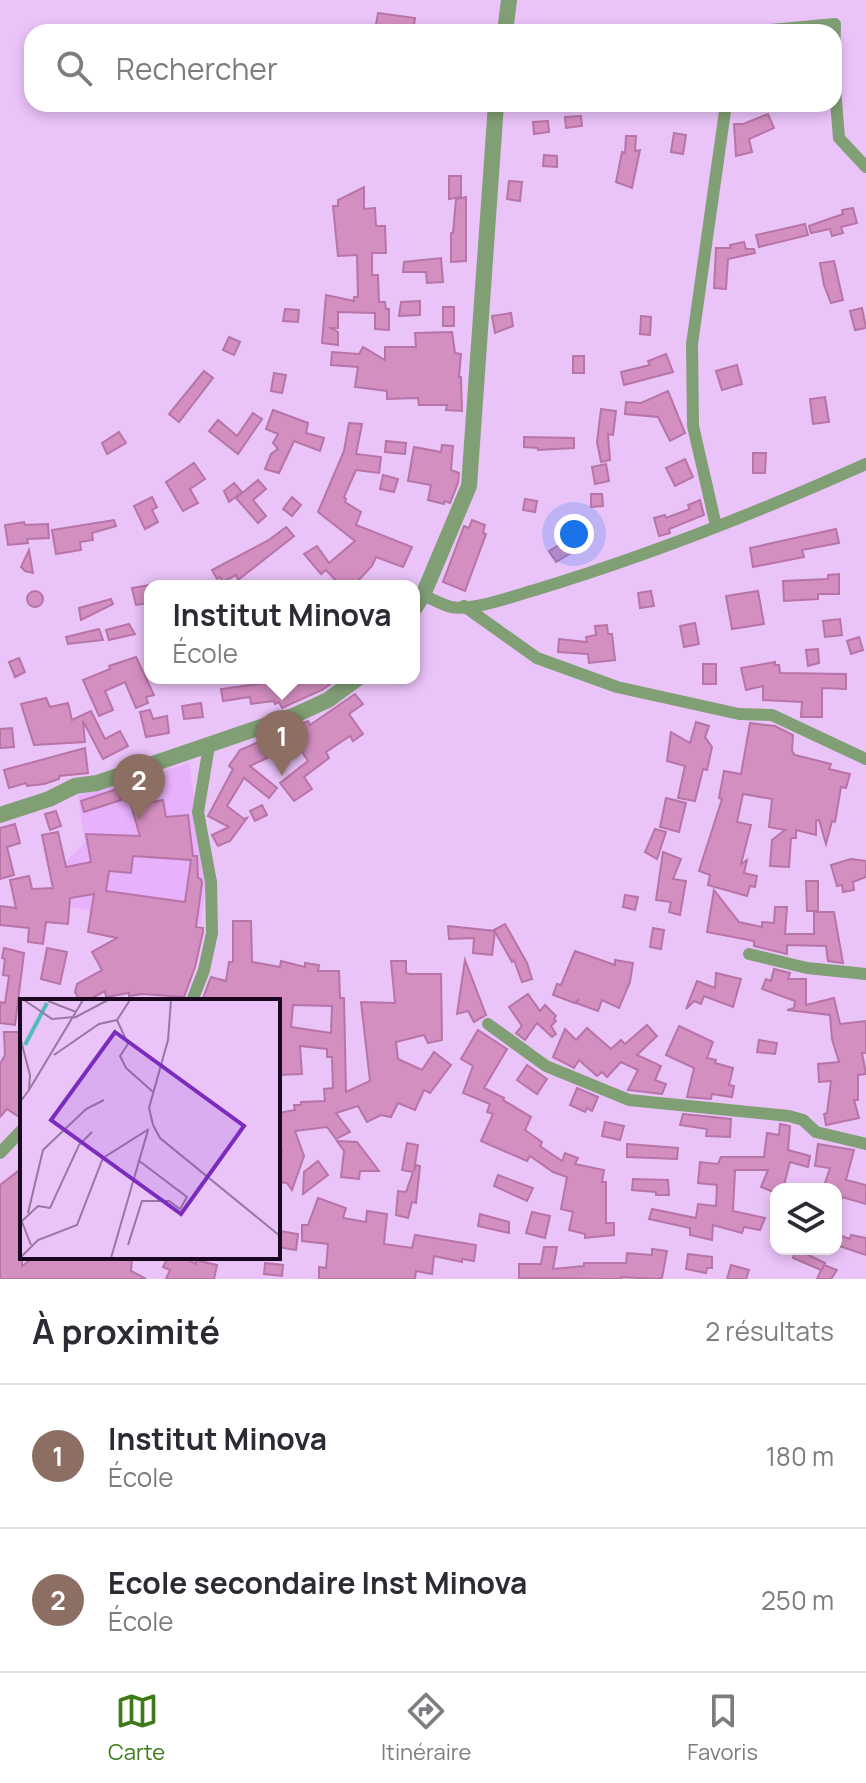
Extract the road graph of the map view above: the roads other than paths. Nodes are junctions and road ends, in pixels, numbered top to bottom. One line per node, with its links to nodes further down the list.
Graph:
1 (509, 0): 2 (street)
2 (506, 24)
3 (495, 112): 9 (street)
4 (725, 112): 8 (street)
5 (837, 112): 6 (street)
6 (866, 167)
7 (866, 464): 8 (street)
8 (716, 526): 11 (street)
9 (420, 597)
10 (420, 602): 11 (street)
11 (464, 606): 14 (street)
12 (350, 684): 13 (street)
13 (209, 746): 15 (street); 18 (street)
14 (866, 759)
15 (0, 815)
16 (749, 954): 17 (street)
17 (866, 974)
18 (193, 999)
19 (488, 1024): 21 (street)
20 (20, 1132): 22 (street)
21 (866, 1144)
22 (0, 1153)

